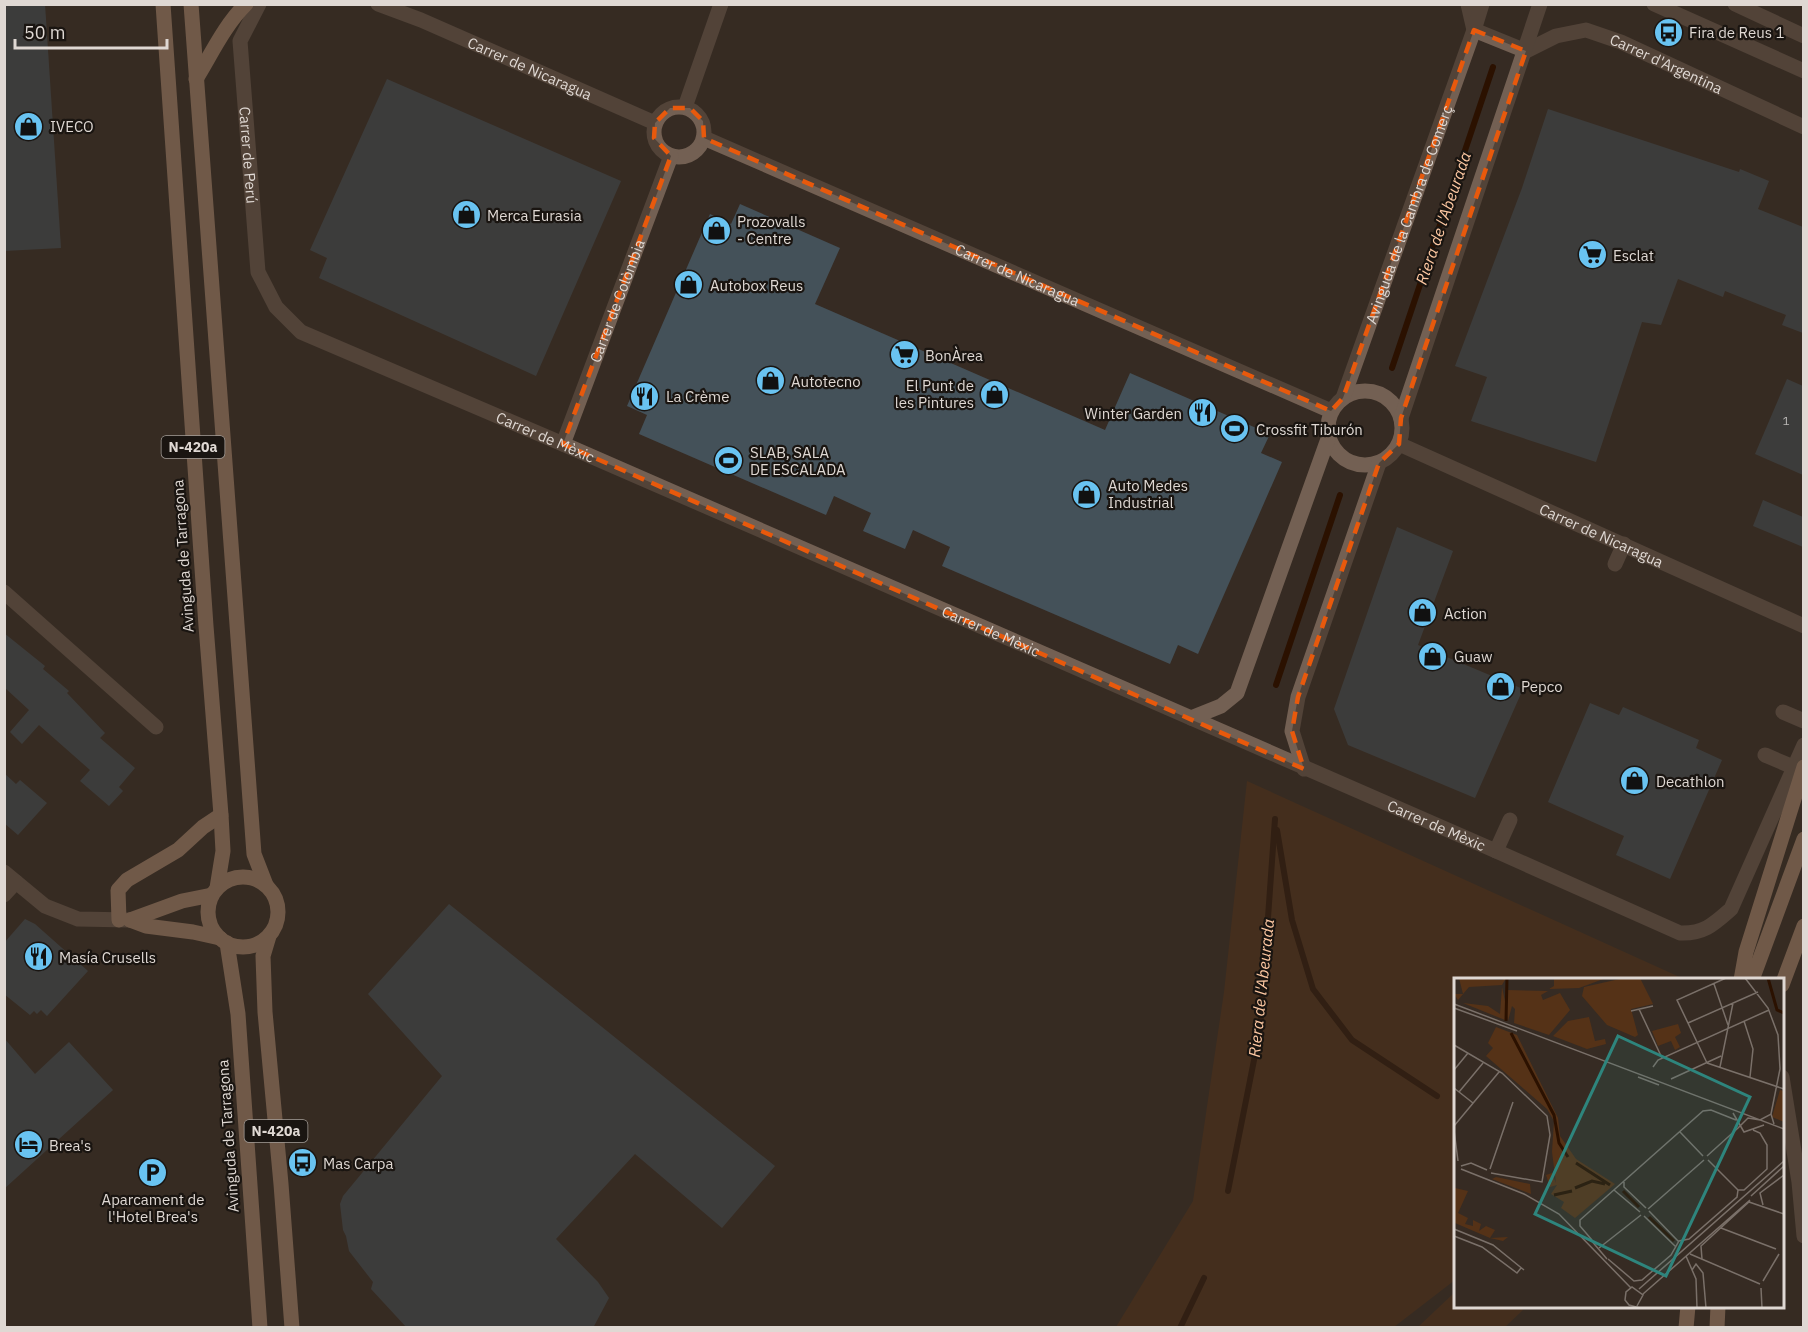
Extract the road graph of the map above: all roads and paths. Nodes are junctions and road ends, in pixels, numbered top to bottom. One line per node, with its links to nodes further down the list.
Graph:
1 (163, 4): 43 (main road, Avinguda de Tarragona / N-420a)
2 (191, 4): 17 (main road, N-420a)
3 (246, 4): 17 (main road)
4 (259, 4): 23 (street, Carrer de Perú)
5 (378, 4): 12 (street, Carrer de Nicaragua)
6 (721, 4): 18 (street)
7 (1468, 4): 13 (street)
8 (1482, 4): 13 (street, Avinguda de la Cambra de Comerç)
9 (1540, 4): 15 (street)
10 (1654, 4): 16 (street)
11 (1735, 4): 14 (street)
12 (402, 9): 19 (street, Carrer de Nicaragua)
13 (1474, 30): 15 (street); 24 (street, Avinguda de la Cambra de Comerç)
14 (1803, 36)
15 (1526, 51): 20 (street, Carrer d'Argentina); 26 (street)
16 (1803, 71)
17 (196, 79): 48 (main road, N-420a)
18 (685, 107): 19 (street); 21 (street)
19 (655, 123): 22 (street)
20 (1803, 127)
21 (704, 138): 22 (street); 25 (street, Carrer de Nicaragua)
22 (671, 156): 28 (street, Carrer de Colòmbia)
23 (276, 307): 28 (street, Carrer de Mèxic)
24 (1343, 398): 25 (street); 26 (street)
25 (1331, 411): 27 (street)
26 (1401, 418): 29 (street)
27 (1329, 436): 30 (street); 36 (street)
28 (563, 444): 36 (street, Carrer de Mèxic)
29 (1399, 444): 30 (street); 31 (street, Carrer de Nicaragua)
30 (1379, 463): 42 (street)
31 (1624, 544): 32 (street); 34 (street, Carrer de Nicaragua)
32 (1614, 564)
33 (4, 592): 38 (street)
34 (1803, 626)
35 (1784, 712): 37 (street)
36 (1191, 718): 42 (street, Carrer de Mèxic)
37 (1803, 721)
38 (156, 727)
39 (1803, 745): 41 (street)
40 (1765, 754): 41 (street)
41 (1798, 768): 46 (street, Carrer de Mèxic); 55 (main road)
42 (1304, 769): 46 (street, Carrer de Mèxic)
43 (221, 816): 49 (main road, Avinguda de Tarragona / N-420a); 51 (main road)
44 (1510, 820): 46 (street)
45 (1803, 839): 56 (main road)
46 (1496, 851)
47 (10, 877): 50 (street); 51 (street)
48 (266, 885): 49 (main road); 53 (main road, N-420a)
49 (214, 892): 51 (main road); 54 (main road, N-420a)
50 (4, 895)
51 (125, 920): 54 (main road)
52 (1802, 933): 57 (main road)
53 (269, 936): 54 (main road); 63 (main road, N-420a)
54 (223, 941): 62 (main road, Avinguda de Tarragona / N-420a)
55 (1741, 978)
56 (1753, 978)
57 (1784, 980)
58 (1784, 1089): 59 (street)
59 (1803, 1236)
60 (1688, 1308): 64 (main road)
61 (1718, 1308): 65 (main road)
62 (260, 1328)
63 (292, 1328)
64 (1686, 1328)
65 (1717, 1328)

